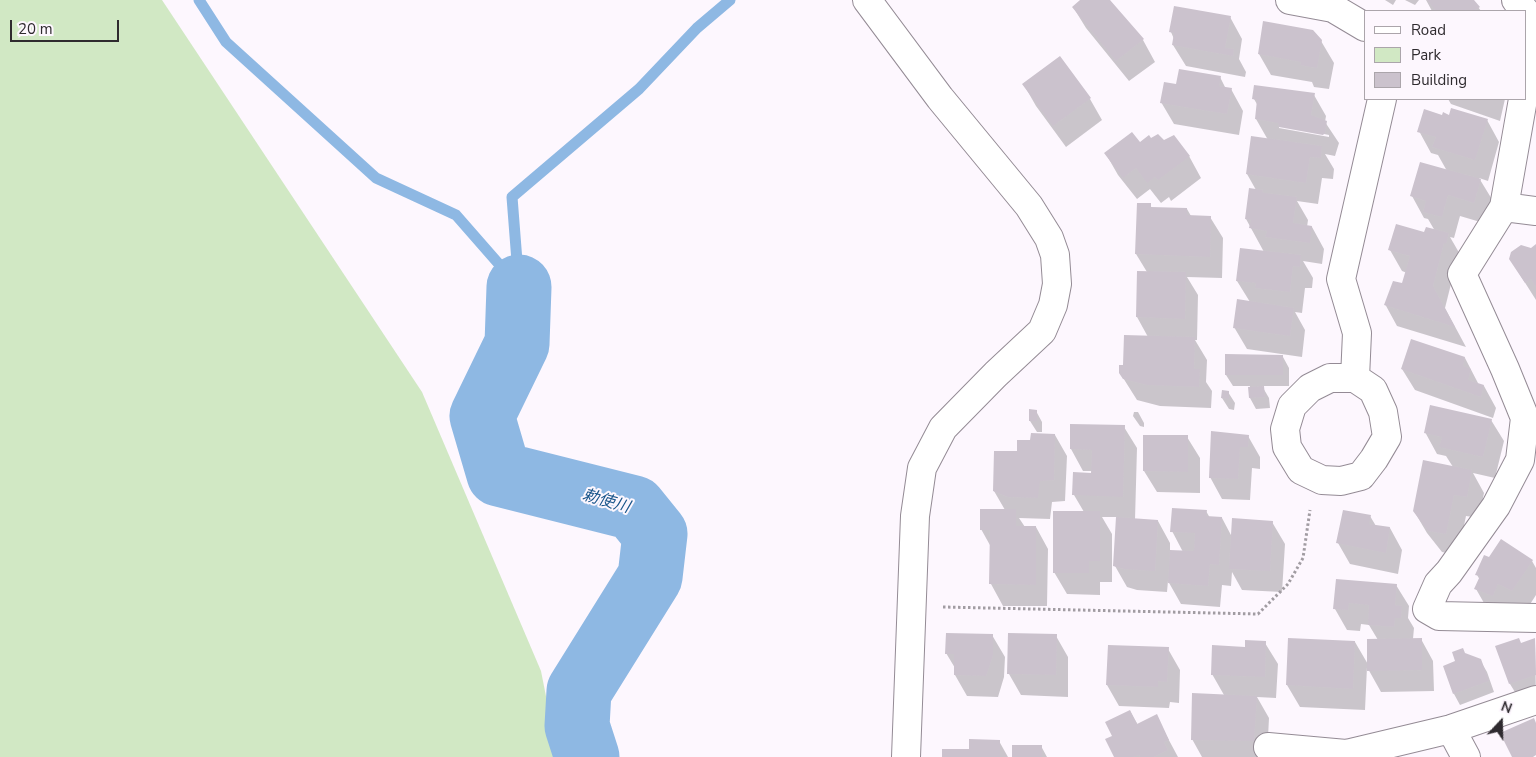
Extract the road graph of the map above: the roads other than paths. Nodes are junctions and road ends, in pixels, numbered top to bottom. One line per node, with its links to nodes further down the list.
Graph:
1 (867, 0): 18 (street)
2 (1290, 0): 7 (street)
3 (1516, 0): 4 (street)
4 (1524, 10)
5 (1526, 12): 6 (street)
6 (1536, 25): 8 (street)
7 (1364, 26)
8 (1526, 82)
9 (1382, 100): 13 (street)
10 (1523, 100): 11 (street)
11 (1504, 207): 12 (street); 14 (street)
12 (1536, 211)
13 (1356, 378): 13 (street)
14 (1536, 618)
15 (1536, 700): 16 (street)
16 (1451, 729): 17 (street); 19 (street)
17 (1268, 747)
18 (906, 757)
19 (1466, 757)

